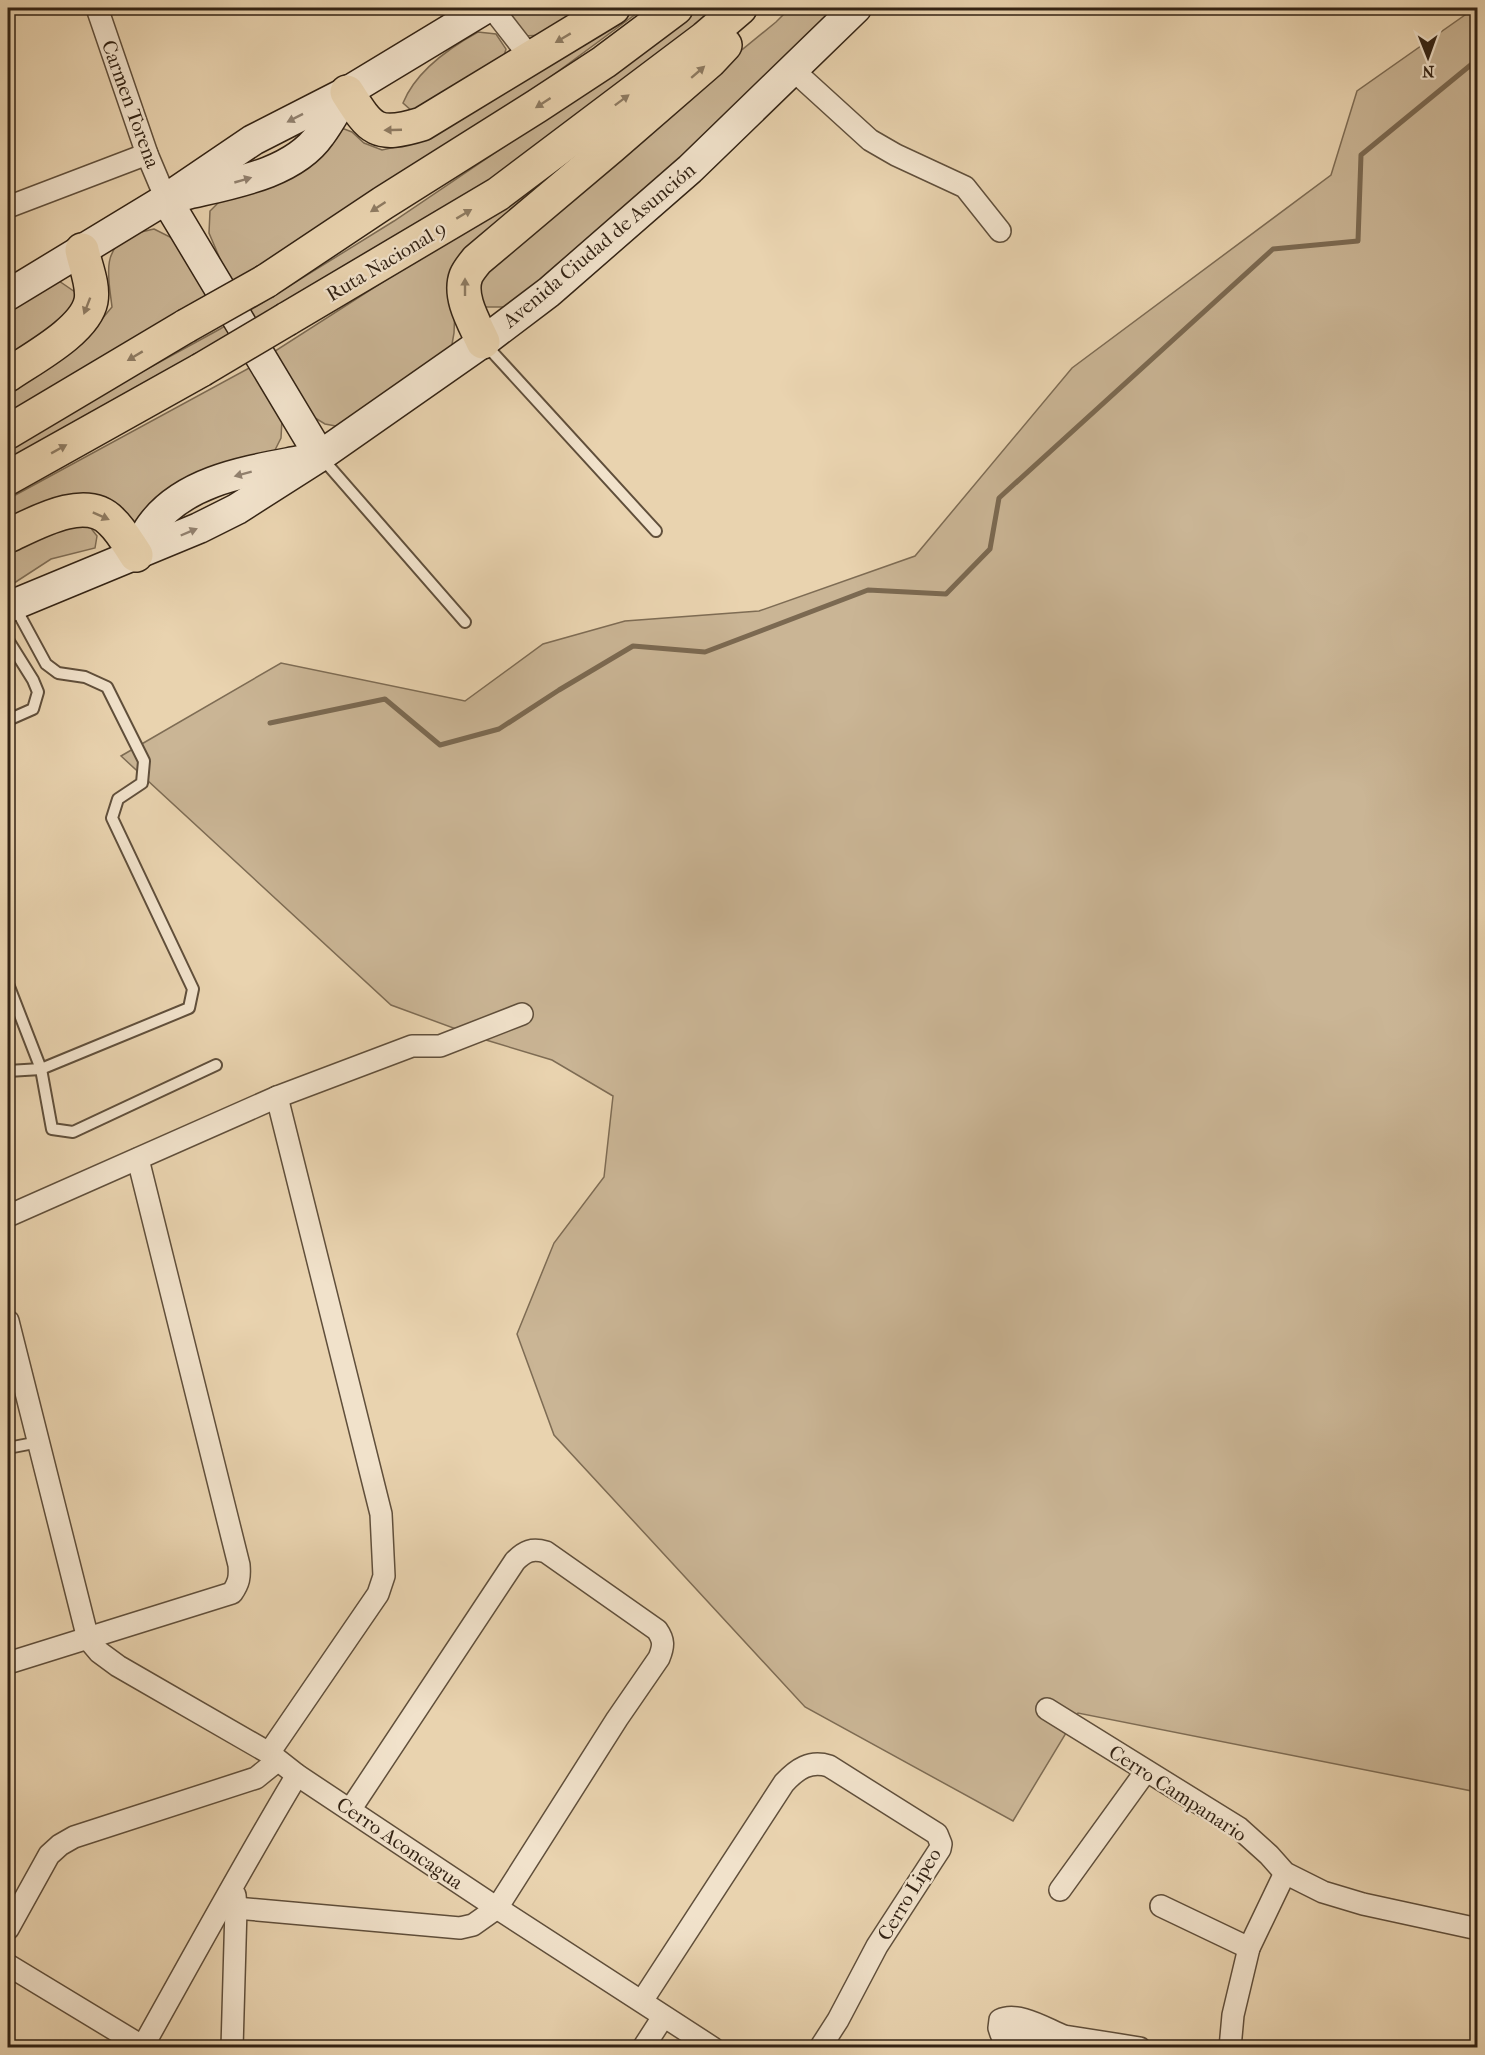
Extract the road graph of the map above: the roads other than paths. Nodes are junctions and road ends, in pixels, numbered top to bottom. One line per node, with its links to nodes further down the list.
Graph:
1 (97, 8): 12 (street, Carmen Torena)
2 (486, 8): 11 (street)
3 (492, 8): 9 (street)
4 (613, 8): 9 (highway, one-way to 9)
5 (676, 8): 20 (highway, one-way to 20, bridge)
6 (740, 8): 22 (highway, Ruta Nacional 9, one-way to 6, bridge)
7 (759, 8): 18 (highway, one-way to 7)
8 (856, 8): 10 (street, Avenida Ciudad de Asunción)
9 (530, 57): 11 (highway, one-way to 11)
10 (792, 69): 15 (street); 18 (street, Avenida Ciudad de Asunción)
11 (346, 92): 13 (street)
12 (147, 154): 13 (street, Carmen Torena); 14 (street)
13 (166, 199): 16 (street); 21 (street)
14 (8, 207)
15 (1000, 231)
16 (82, 250): 17 (street); 19 (highway, one-way to 19)
17 (8, 295)
18 (483, 342): 21 (street, Avenida Ciudad de Asunción); 23 (lane)
19 (8, 375)
20 (8, 432)
21 (320, 456): 25 (street, Avenida Ciudad de Asunción); 27 (lane)
22 (8, 478)
23 (656, 531)
24 (8, 536): 25 (highway, one-way to 25)
25 (136, 555): 26 (street)
26 (11, 606): 33 (lane)
27 (465, 622)
28 (8, 640): 29 (lane)
29 (8, 720)
30 (8, 984): 33 (lane)
31 (522, 1014): 35 (street)
32 (216, 1065): 33 (lane)
33 (41, 1069): 34 (lane)
34 (8, 1071)
35 (277, 1097): 36 (street); 44 (street)
36 (138, 1159): 37 (street); 41 (street)
37 (8, 1216)
38 (8, 1321): 39 (street)
39 (39, 1442): 40 (lane); 41 (street)
40 (8, 1448)
41 (88, 1639): 42 (street); 44 (street, Cerro Aconcagua)
42 (8, 1663)
43 (1047, 1709): 45 (street, Cerro Campanario)
44 (273, 1757): 46 (street, Cerro Aconcagua); 53 (street)
45 (1146, 1771): 48 (street, Cerro Campanario); 49 (street)
46 (297, 1775): 47 (street, Cerro Aconcagua); 51 (street)
47 (350, 1810): 52 (street, Cerro Aconcagua); 52 (street)
48 (1285, 1874): 54 (street, Cerro Campanario); 55 (street)
49 (1060, 1890)
50 (1161, 1906): 55 (street)
51 (229, 1908): 52 (street); 60 (street); 61 (street)
52 (496, 1908): 57 (street, Cerro Aconcagua)
53 (8, 1929)
54 (1478, 1929)
55 (1249, 1948): 66 (street)
56 (8, 1965): 60 (street)
57 (642, 2001): 58 (street, Cerro Aconcagua); 64 (street, Cerro Lipeo)
58 (663, 2017): 62 (street); 63 (street, Cerro Aconcagua)
59 (1064, 2036): 65 (street)
60 (143, 2047)
61 (232, 2048)
62 (643, 2048)
63 (713, 2048)
64 (820, 2048)
65 (1140, 2048)
66 (1230, 2048)

